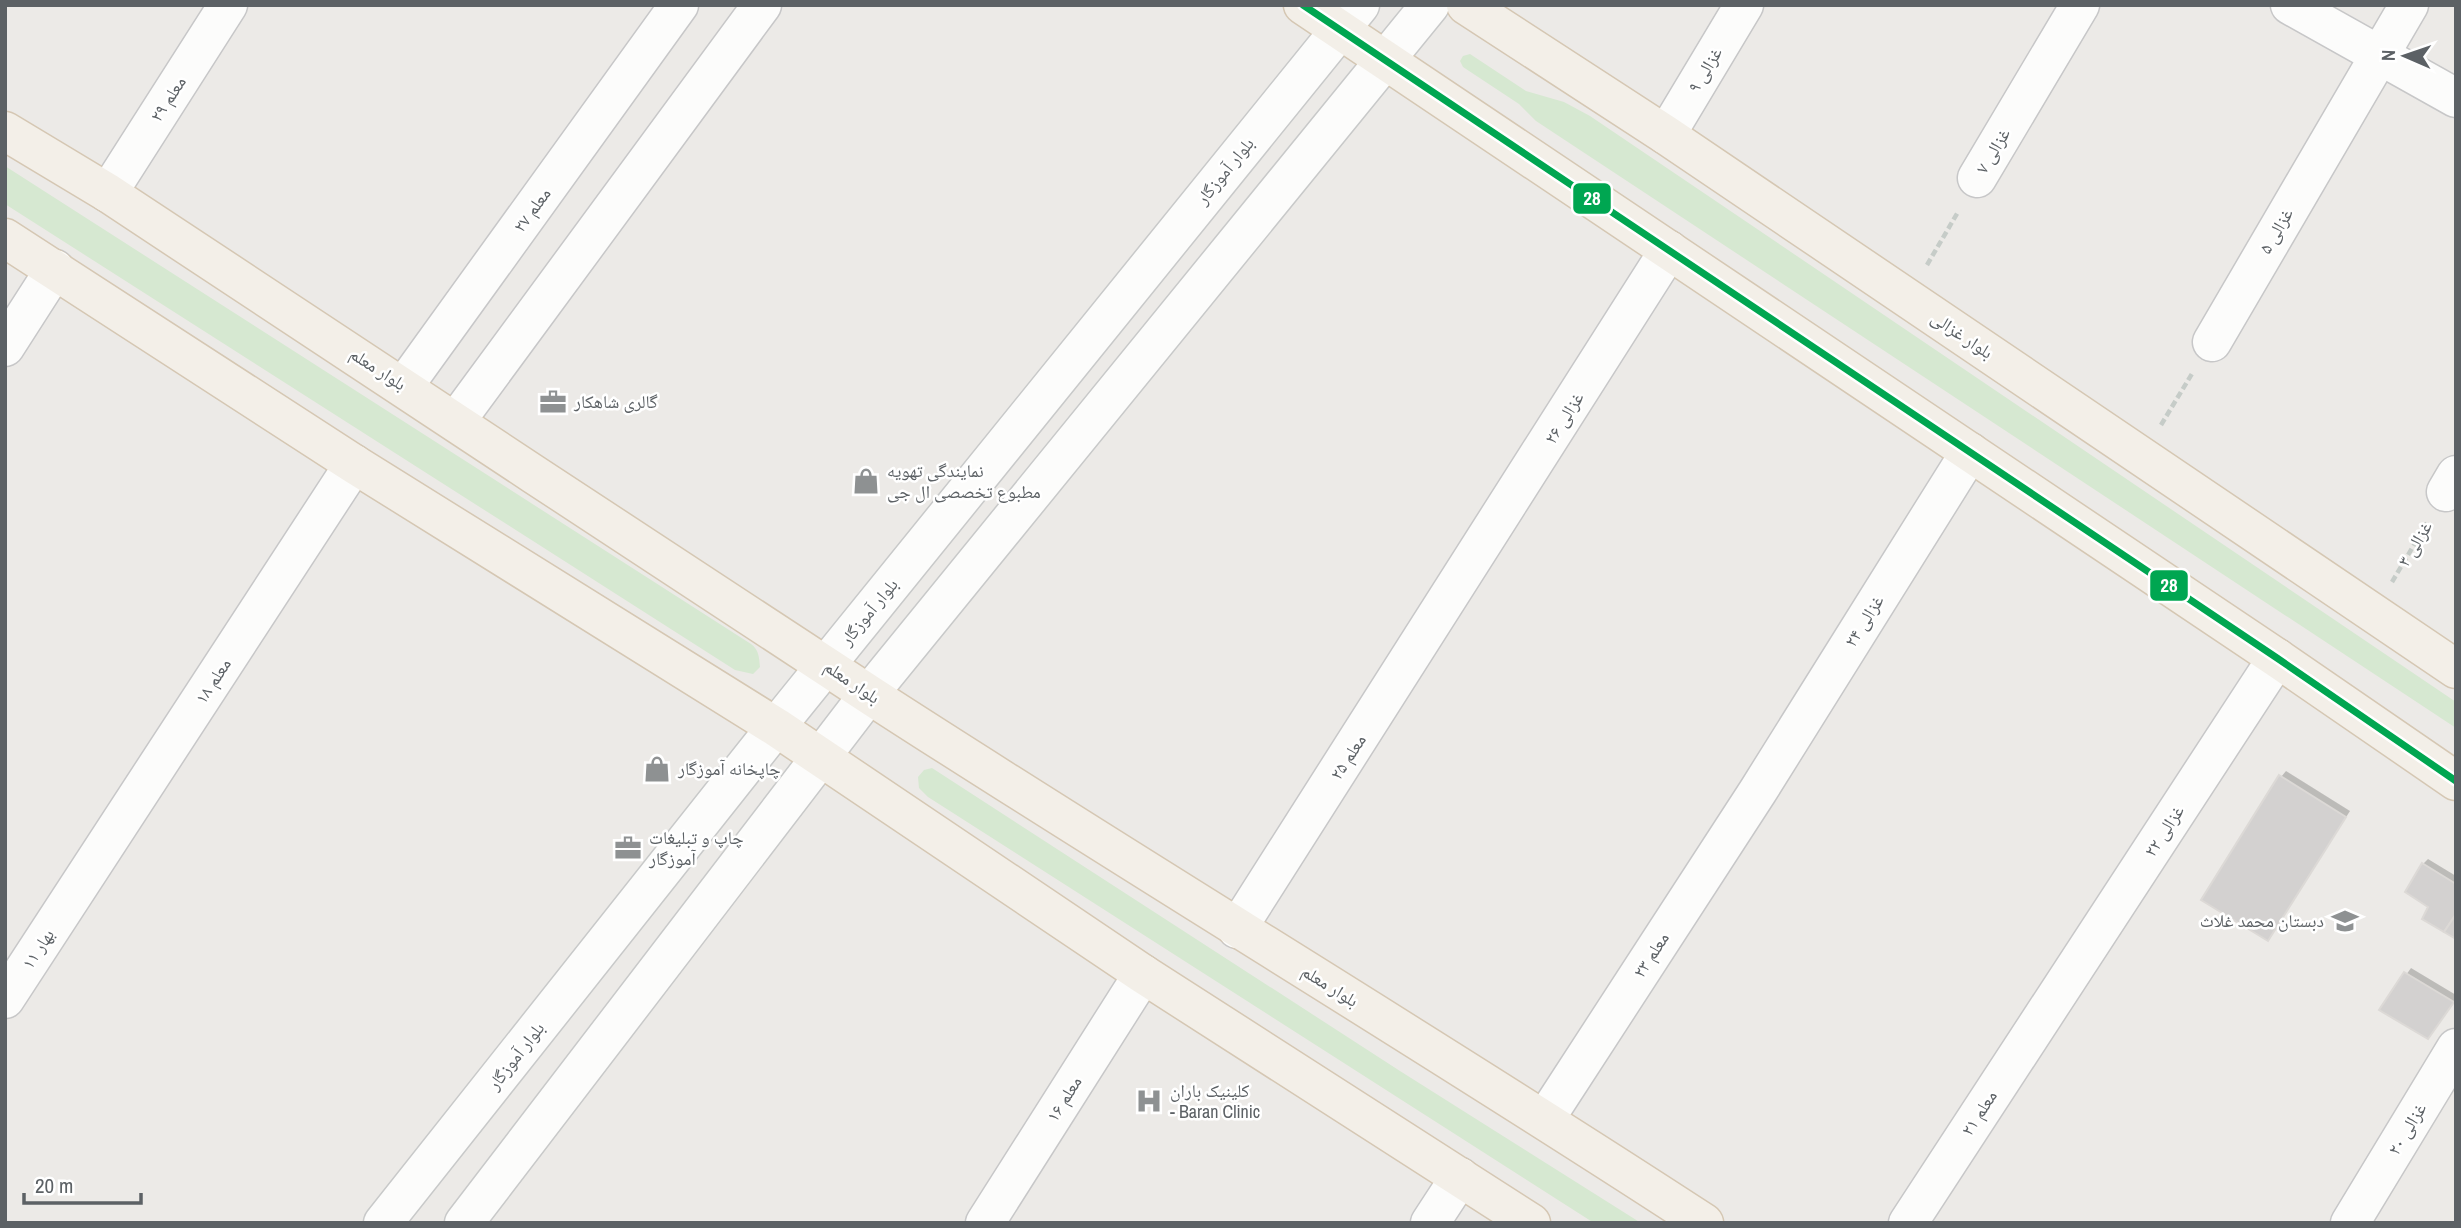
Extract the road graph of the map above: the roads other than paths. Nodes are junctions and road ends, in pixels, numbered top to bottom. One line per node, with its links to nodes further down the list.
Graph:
1 (228, 5): 18 (street, معلم ۲۹)
2 (762, 5): 25 (street)
3 (1303, 5): 10 (main road)
4 (1430, 5): 13 (street)
5 (1466, 5): 16 (main road, بلوار غزالی)
6 (1744, 5): 16 (street, غزالی ۹)
7 (2080, 5): 17 (street, غزالی ۷)
8 (2290, 5): 12 (street)
9 (2409, 5): 12 (street, غزالی ۵)
10 (1350, 18): 13 (main road); 30 (street, بلوار آموزگار)
11 (670, 19): 24 (street, معلم ۲۷)
12 (2379, 55): 14 (street); 22 (street, غزالی ۵)
13 (1386, 61): 20 (main road); 32 (street)
14 (2456, 98)
15 (5, 131): 18 (main road, بلوار معلم)
16 (1666, 135): 31 (main road, بلوار غزالی)
17 (1977, 178)
18 (108, 193): 24 (main road, بلوار معلم)
19 (5, 237): 21 (main road)
20 (1670, 250): 26 (main road); 28 (street, غزالی ۲۶)
21 (55, 269): 23 (street); 27 (main road)
22 (2211, 342)
23 (5, 347)
24 (404, 386): 25 (main road, بلوار معلم)
25 (456, 421): 30 (main road, بلوار معلم)
26 (1970, 452): 29 (main road); 36 (street, غزالی ۲۴)
27 (354, 464): 33 (main road); 37 (street, معلم ۱۸)
28 (1458, 585): 38 (street, معلم ۲۵)
29 (2277, 658): 35 (main road); 41 (street, غزالی ۲۲)
30 (826, 665): 32 (main road, بلوار معلم); 33 (street, بلوار آموزگار)
31 (2456, 669)
32 (869, 694): 34 (street); 38 (main road, بلوار معلم)
33 (776, 727): 34 (main road); 46 (street, بلوار آموزگار)
34 (821, 758): 39 (main road); 47 (street)
35 (2456, 780)
36 (1758, 791): 43 (street, معلم ۲۳)
37 (71, 898): 40 (street, بهار ۱۱)
38 (1237, 929): 43 (main road, بلوار معلم)
39 (1143, 974): 44 (main road); 48 (street, معلم ۱۶)
40 (5, 999)
41 (2051, 1004): 52 (street, معلم ۲۱)
42 (2456, 1048): 45 (street, غزالی ۲۰)
43 (1545, 1119): 51 (main road, بلوار معلم)
44 (1460, 1177): 49 (street); 50 (main road)
45 (2354, 1216)
46 (383, 1223)
47 (464, 1223)
48 (985, 1223)
49 (1430, 1223)
50 (1531, 1223)
51 (1704, 1223)
52 (1908, 1223)

